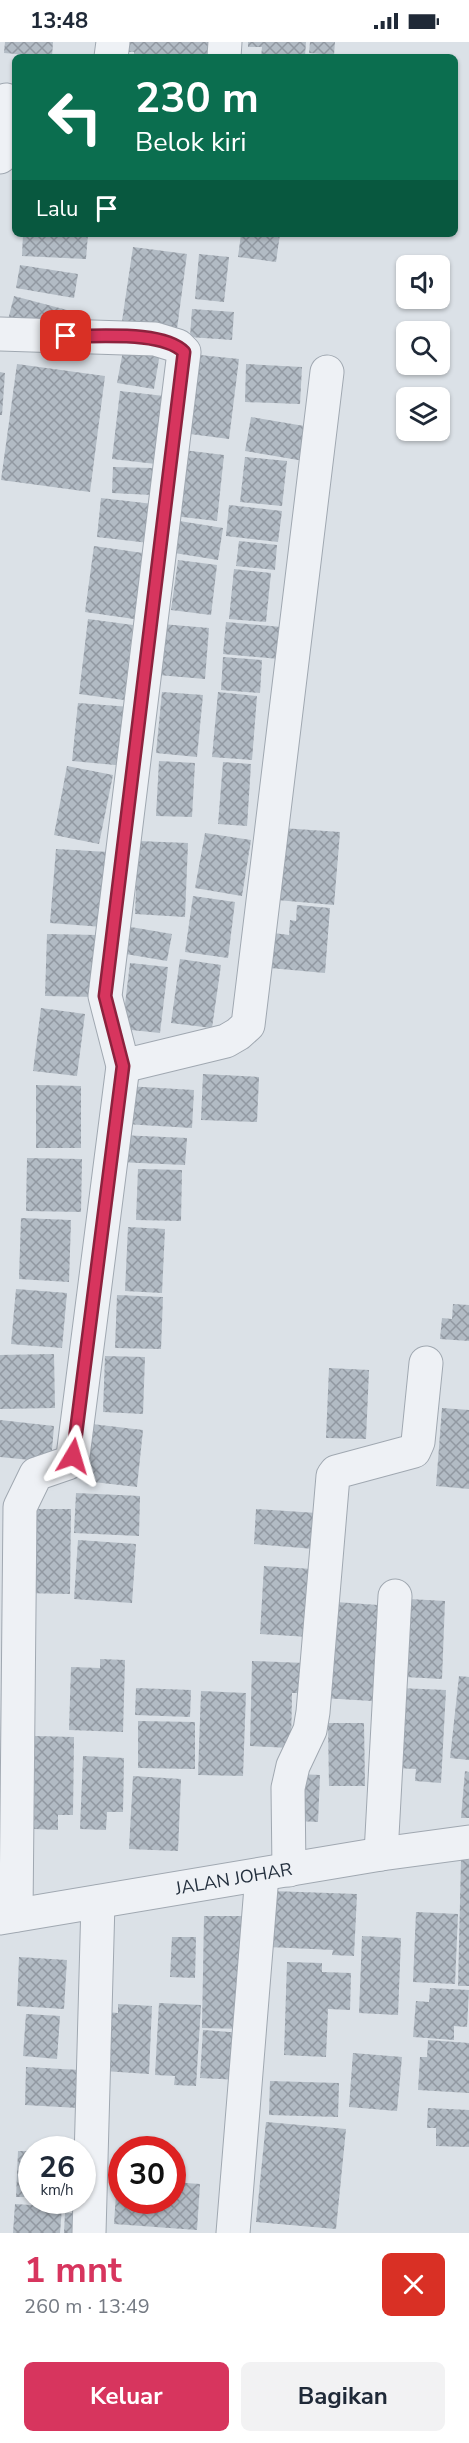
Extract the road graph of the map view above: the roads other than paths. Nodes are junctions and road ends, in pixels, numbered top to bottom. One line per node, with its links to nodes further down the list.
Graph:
1 (7, 100): 2 (street)
2 (0, 157)
3 (0, 334): 5 (street)
4 (327, 372): 5 (street)
5 (123, 1066): 12 (street)
6 (426, 1363): 10 (street)
7 (396, 1596): 9 (street)
8 (469, 1842): 9 (street, JALAN JOHAR)
9 (381, 1854): 10 (street, JALAN JOHAR)
10 (275, 1872): 11 (street, JALAN JOHAR); 14 (street)
11 (98, 1902): 12 (street, JALAN JOHAR); 13 (street)
12 (8, 1917)
13 (89, 2233)
14 (233, 2233)

